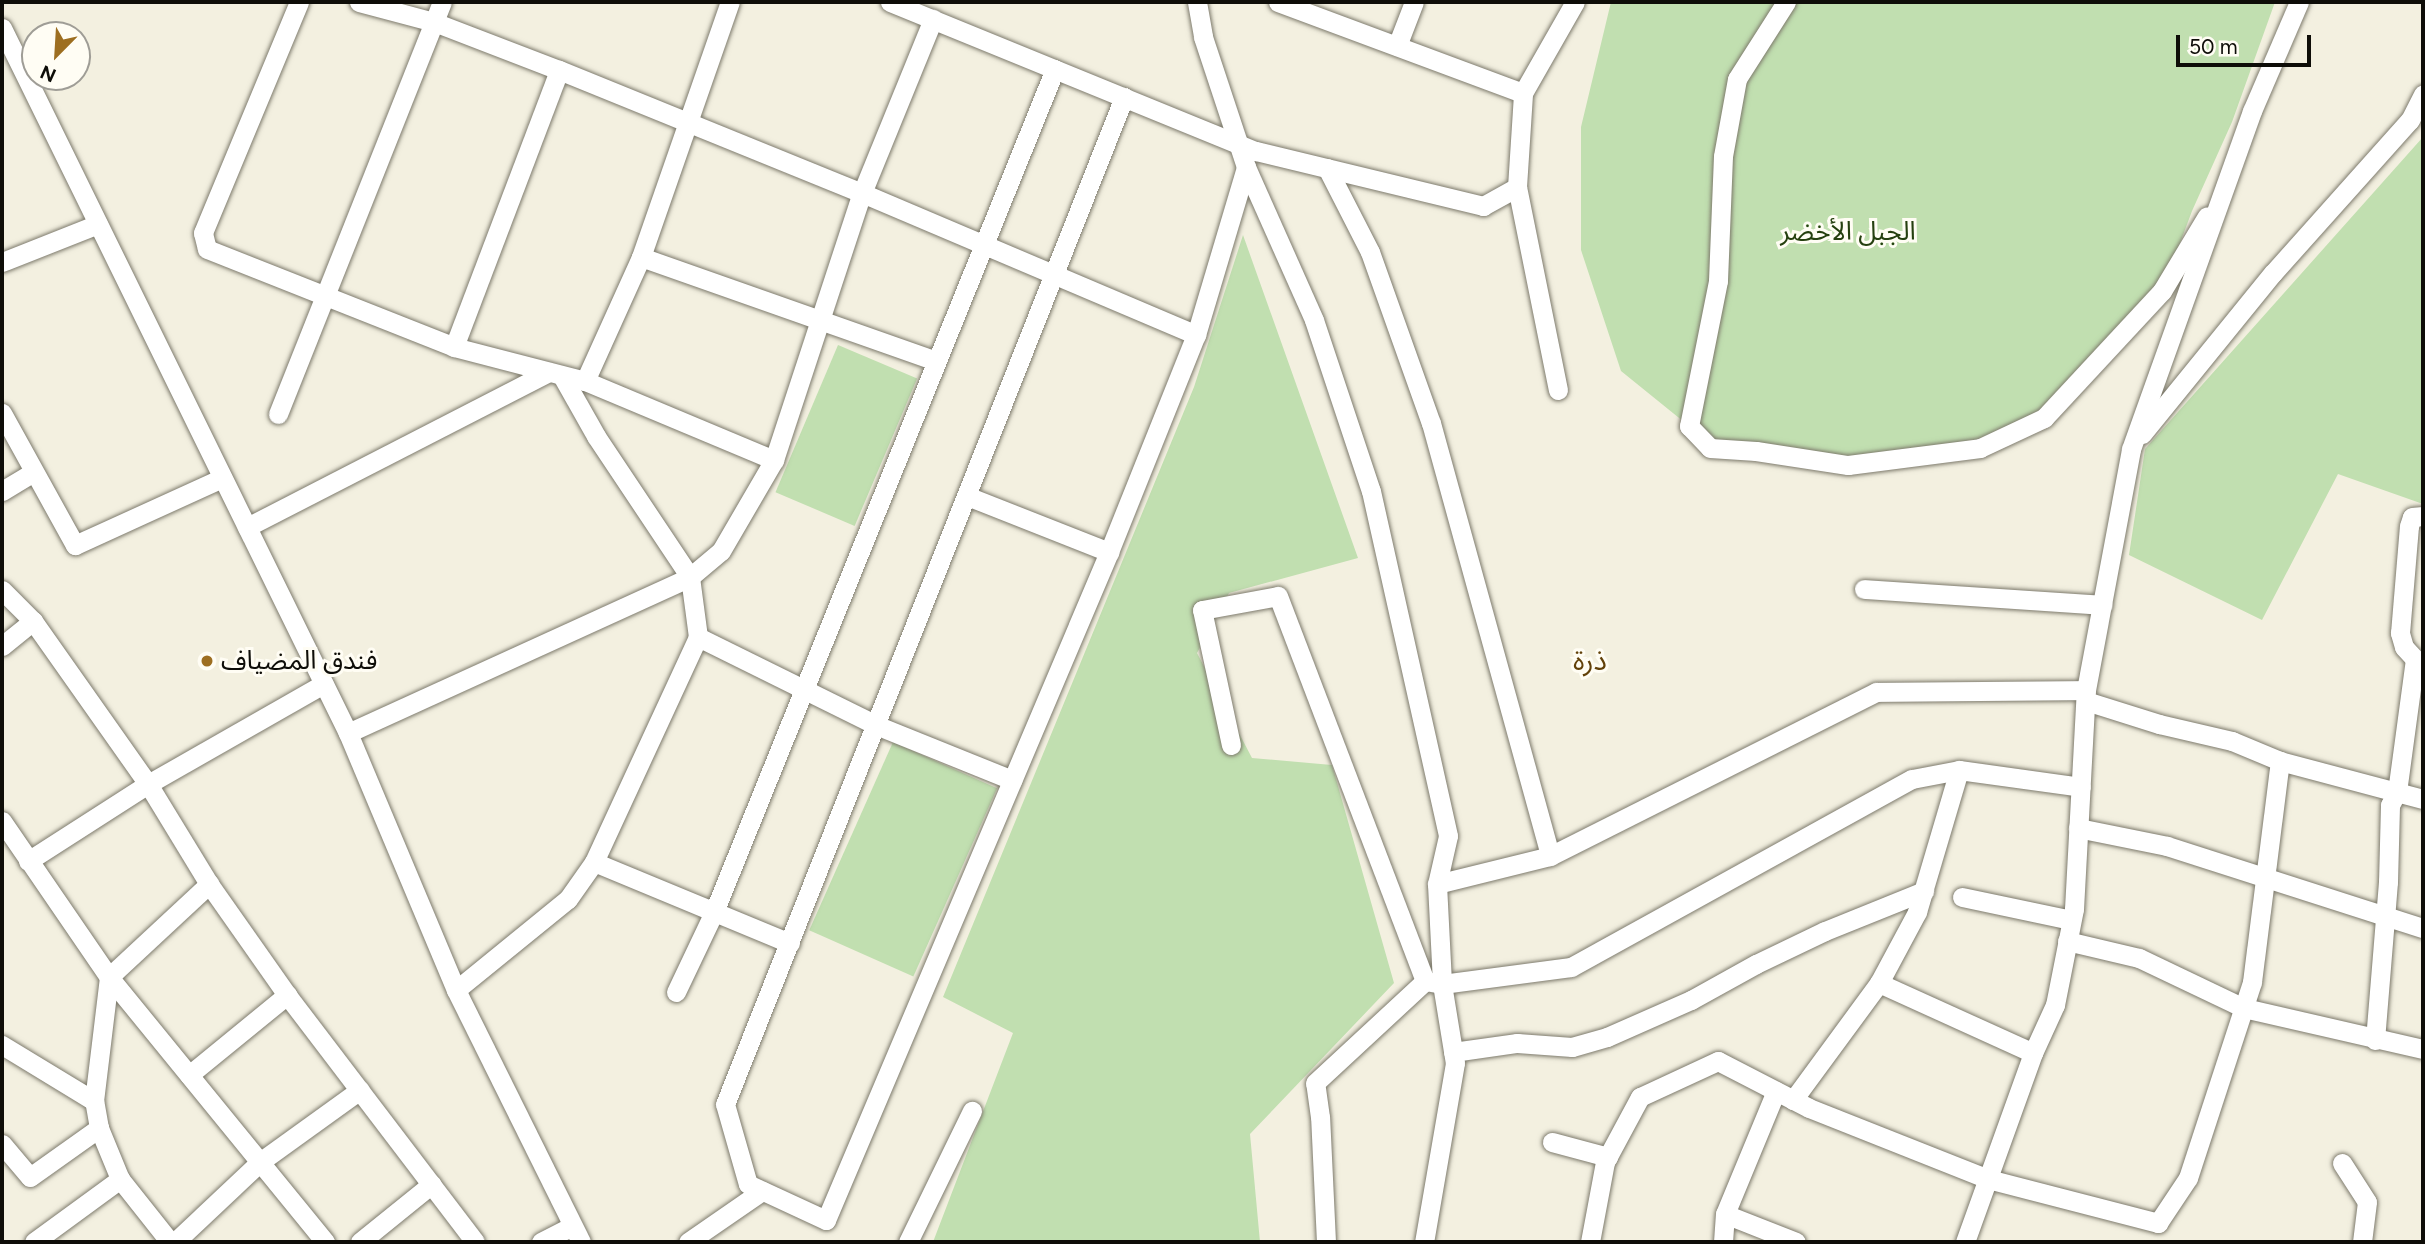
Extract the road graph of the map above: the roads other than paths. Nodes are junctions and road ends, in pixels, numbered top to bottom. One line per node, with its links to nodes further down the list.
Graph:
1 (299, 2): 33 (street)
2 (359, 2): 13 (street)
3 (442, 2): 13 (street)
4 (730, 2): 21 (street)
5 (890, 2): 12 (street)
6 (1197, 2): 22 (street)
7 (1278, 2): 15 (street)
8 (1414, 2): 15 (street)
9 (1575, 2): 18 (street)
10 (1786, 2): 25 (street)
11 (2299, 2): 25 (street)
12 (933, 19): 16 (street); 27 (street)
13 (434, 22): 17 (street); 33 (street)
14 (2, 28): 28 (street)
15 (1397, 46): 18 (street)
16 (1055, 69): 19 (street); 29 (street)
17 (559, 70): 21 (street); 36 (street)
18 (1523, 93): 26 (street)
19 (1124, 97): 22 (street); 32 (street)
20 (2421, 103): 43 (street)
21 (688, 122): 27 (street); 30 (street)
22 (1238, 144): 23 (street); 24 (street)
23 (1246, 167): 35 (street); 80 (street)
24 (1327, 168): 26 (street); 75 (street)
25 (2227, 182): 43 (street)
26 (1517, 187): 40 (street)
27 (862, 193): 29 (street); 34 (street)
28 (98, 223): 31 (street); 46 (street)
29 (983, 244): 32 (street); 37 (street)
30 (641, 257): 34 (street); 39 (street)
31 (2, 262)
32 (1055, 275): 35 (street); 48 (street)
33 (325, 295): 36 (street); 42 (street)
34 (820, 320): 37 (street); 44 (street)
35 (1196, 335): 51 (street)
36 (454, 347): 38 (street)
37 (936, 361): 61 (street)
38 (555, 374): 39 (street); 50 (street); 52 (street)
39 (585, 381): 44 (street)
40 (1558, 390)
41 (2, 413): 45 (street)
42 (278, 414)
43 (2131, 449): 55 (street)
44 (775, 460): 52 (street)
45 (34, 472): 46 (street); 47 (street)
46 (222, 478): 50 (street)
47 (2, 491)
48 (967, 496): 51 (street); 63 (street)
49 (2423, 516): 59 (street)
50 (247, 527): 60 (street)
51 (1109, 552): 68 (street)
52 (690, 577): 57 (street); 64 (street)
53 (1864, 589): 55 (street)
54 (2, 590): 56 (street)
55 (2102, 605): 62 (street)
56 (33, 621): 58 (street); 69 (street)
57 (698, 637): 61 (street); 77 (street)
58 (2, 646)
59 (2419, 658): 71 (street)
60 (323, 684): 64 (street); 69 (street)
61 (803, 691): 63 (street); 83 (street)
62 (2086, 695): 66 (street); 70 (street); 75 (street)
63 (876, 725): 68 (street); 88 (street)
64 (348, 733): 92 (street)
65 (1231, 745): 90 (street)
66 (2280, 761): 71 (street); 78 (street)
67 (1959, 770): 70 (street); 81 (street); 90 (street)
68 (1012, 780): 115 (street)
69 (148, 785): 76 (street); 79 (street)
70 (2081, 787): 74 (street)
71 (2397, 792): 72 (street); 84 (street)
72 (2423, 799)
73 (2, 821): 76 (street)
74 (2078, 828): 78 (street); 85 (street)
75 (1550, 856): 80 (street)
76 (28, 861): 89 (street)
77 (594, 862): 83 (street); 92 (street)
78 (2266, 877): 84 (street); 95 (street)
79 (209, 884): 89 (street); 94 (street)
80 (1437, 884): 90 (street)
81 (1924, 891): 91 (street); 99 (street)
82 (1962, 897): 85 (street)
83 (714, 912): 88 (street); 93 (street)
84 (2385, 918): 86 (street); 96 (street)
85 (2071, 920): 87 (street)
86 (2423, 928)
87 (2067, 941): 95 (street); 100 (street)
88 (790, 943): 115 (street)
89 (109, 977): 101 (street); 104 (street)
90 (1434, 983): 99 (street); 127 (street)
91 (1879, 983): 100 (street); 103 (street)
92 (456, 990): 117 (street)
93 (676, 992)
94 (287, 995): 101 (street); 102 (street)
95 (2244, 1008): 96 (street); 113 (street)
96 (2375, 1040): 98 (street)
97 (2, 1045): 104 (street)
98 (2423, 1049)
99 (1453, 1052): 128 (street)
100 (2033, 1053): 113 (street)
101 (188, 1075): 110 (street)
102 (360, 1090): 110 (street); 114 (street)
103 (1785, 1095): 109 (street); 113 (street); 116 (street)
104 (94, 1101): 106 (street)
105 (972, 1111): 126 (street)
106 (99, 1128): 108 (street); 112 (street)
107 (1552, 1142): 109 (street)
108 (2, 1144)
109 (1608, 1157): 129 (street)
110 (260, 1162): 120 (street); 121 (street)
111 (2342, 1163): 133 (street)
112 (120, 1179): 118 (street); 119 (street)
113 (1988, 1179): 132 (street)
114 (432, 1184): 122 (street); 123 (street)
115 (762, 1191): 125 (street)
116 (1725, 1214): 130 (street); 131 (street)
117 (576, 1235): 124 (street)
118 (34, 1242)
119 (170, 1242)
120 (176, 1242)
121 (325, 1242)
122 (360, 1242)
123 (475, 1242)
124 (541, 1242)
125 (688, 1242)
126 (908, 1242)
127 (1326, 1242)
128 (1424, 1242)
129 (1590, 1242)
130 (1723, 1242)
131 (1796, 1242)
132 (1965, 1242)
133 (2362, 1242)

